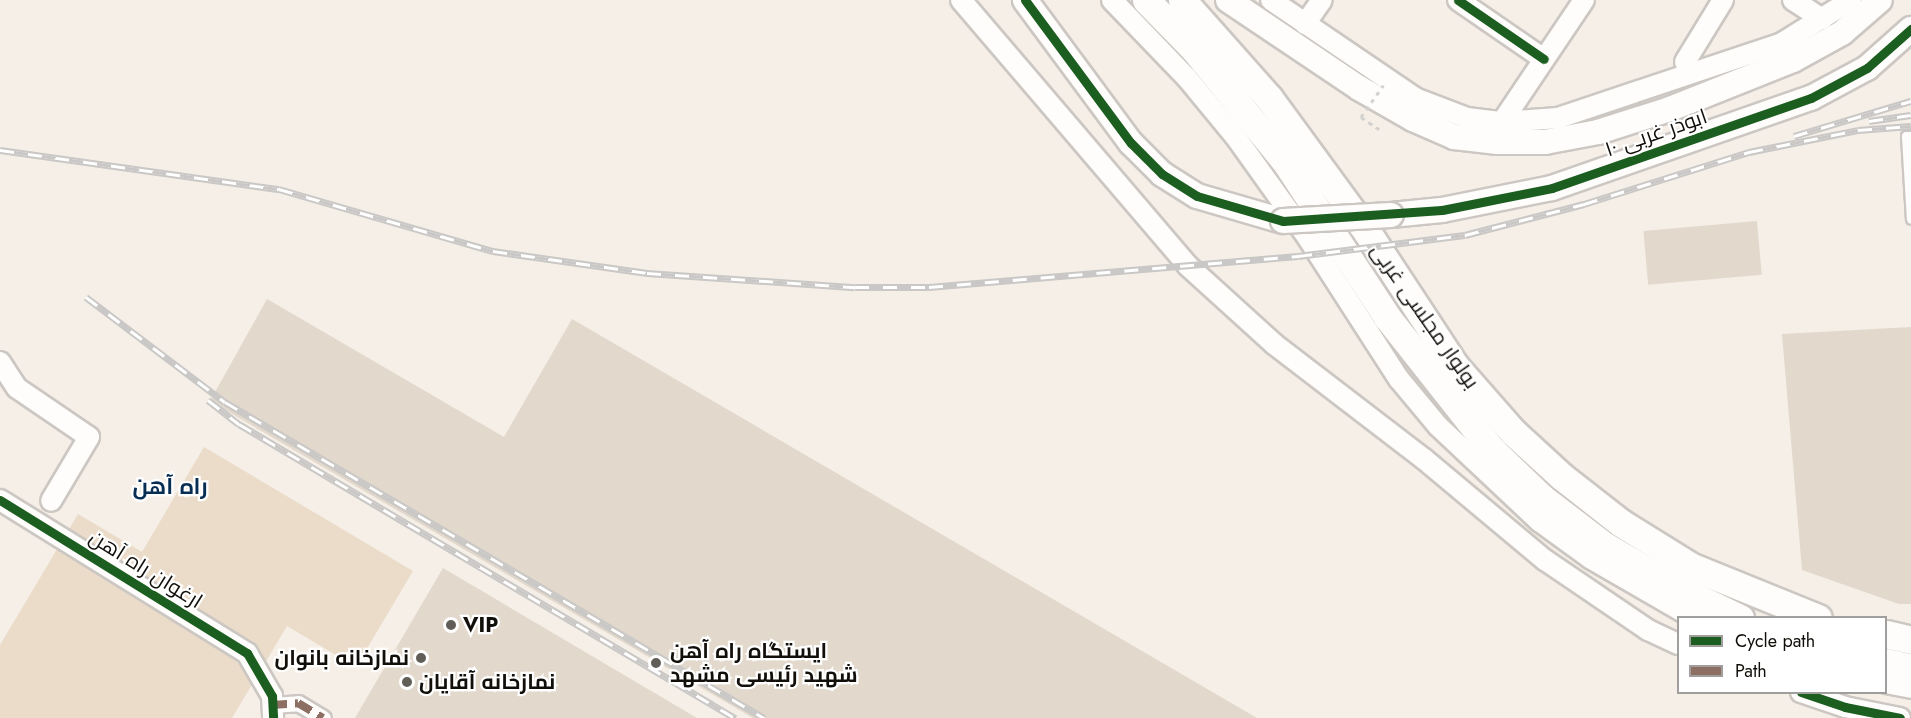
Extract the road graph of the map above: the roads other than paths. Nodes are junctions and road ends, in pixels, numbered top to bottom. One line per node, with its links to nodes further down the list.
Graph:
1 (961, 0): 31 (street)
2 (1025, 0): 17 (street, ابوذر غربی ۱۰, bridge)
3 (1112, 0): 26 (street)
4 (1146, 0): 27 (main road, بولوار مجلسی غربی)
5 (1182, 0): 28 (main road, بولوار مجلسی غربی)
6 (1228, 0): 14 (street, ابوذر غربی ۱۰)
7 (1271, 0): 16 (street)
8 (1322, 0): 16 (street)
9 (1458, 0): 18 (street)
10 (1584, 0): 18 (street)
11 (1723, 0): 19 (street)
12 (1792, 0): 15 (street)
13 (1851, 0): 15 (street)
14 (1880, 0)
15 (1822, 19): 20 (street)
16 (1305, 24): 20 (street)
17 (1911, 29)
18 (1544, 58): 20 (street)
19 (1685, 62)
20 (1502, 122)
21 (1911, 136): 22 (lane)
22 (1911, 219)
23 (0, 362): 25 (street)
24 (0, 500): 37 (street, ارغوان راه آهن)
25 (51, 501)
26 (1691, 616)
27 (1736, 616)
28 (1812, 616)
29 (1887, 634): 30 (main road)
30 (1911, 640)
31 (1677, 644)
32 (1887, 662): 33 (main road)
33 (1911, 668)
34 (1887, 683): 35 (street)
35 (1911, 688)
36 (1804, 694): 39 (street)
37 (273, 712): 38 (street)
38 (323, 718)
39 (1900, 718)

